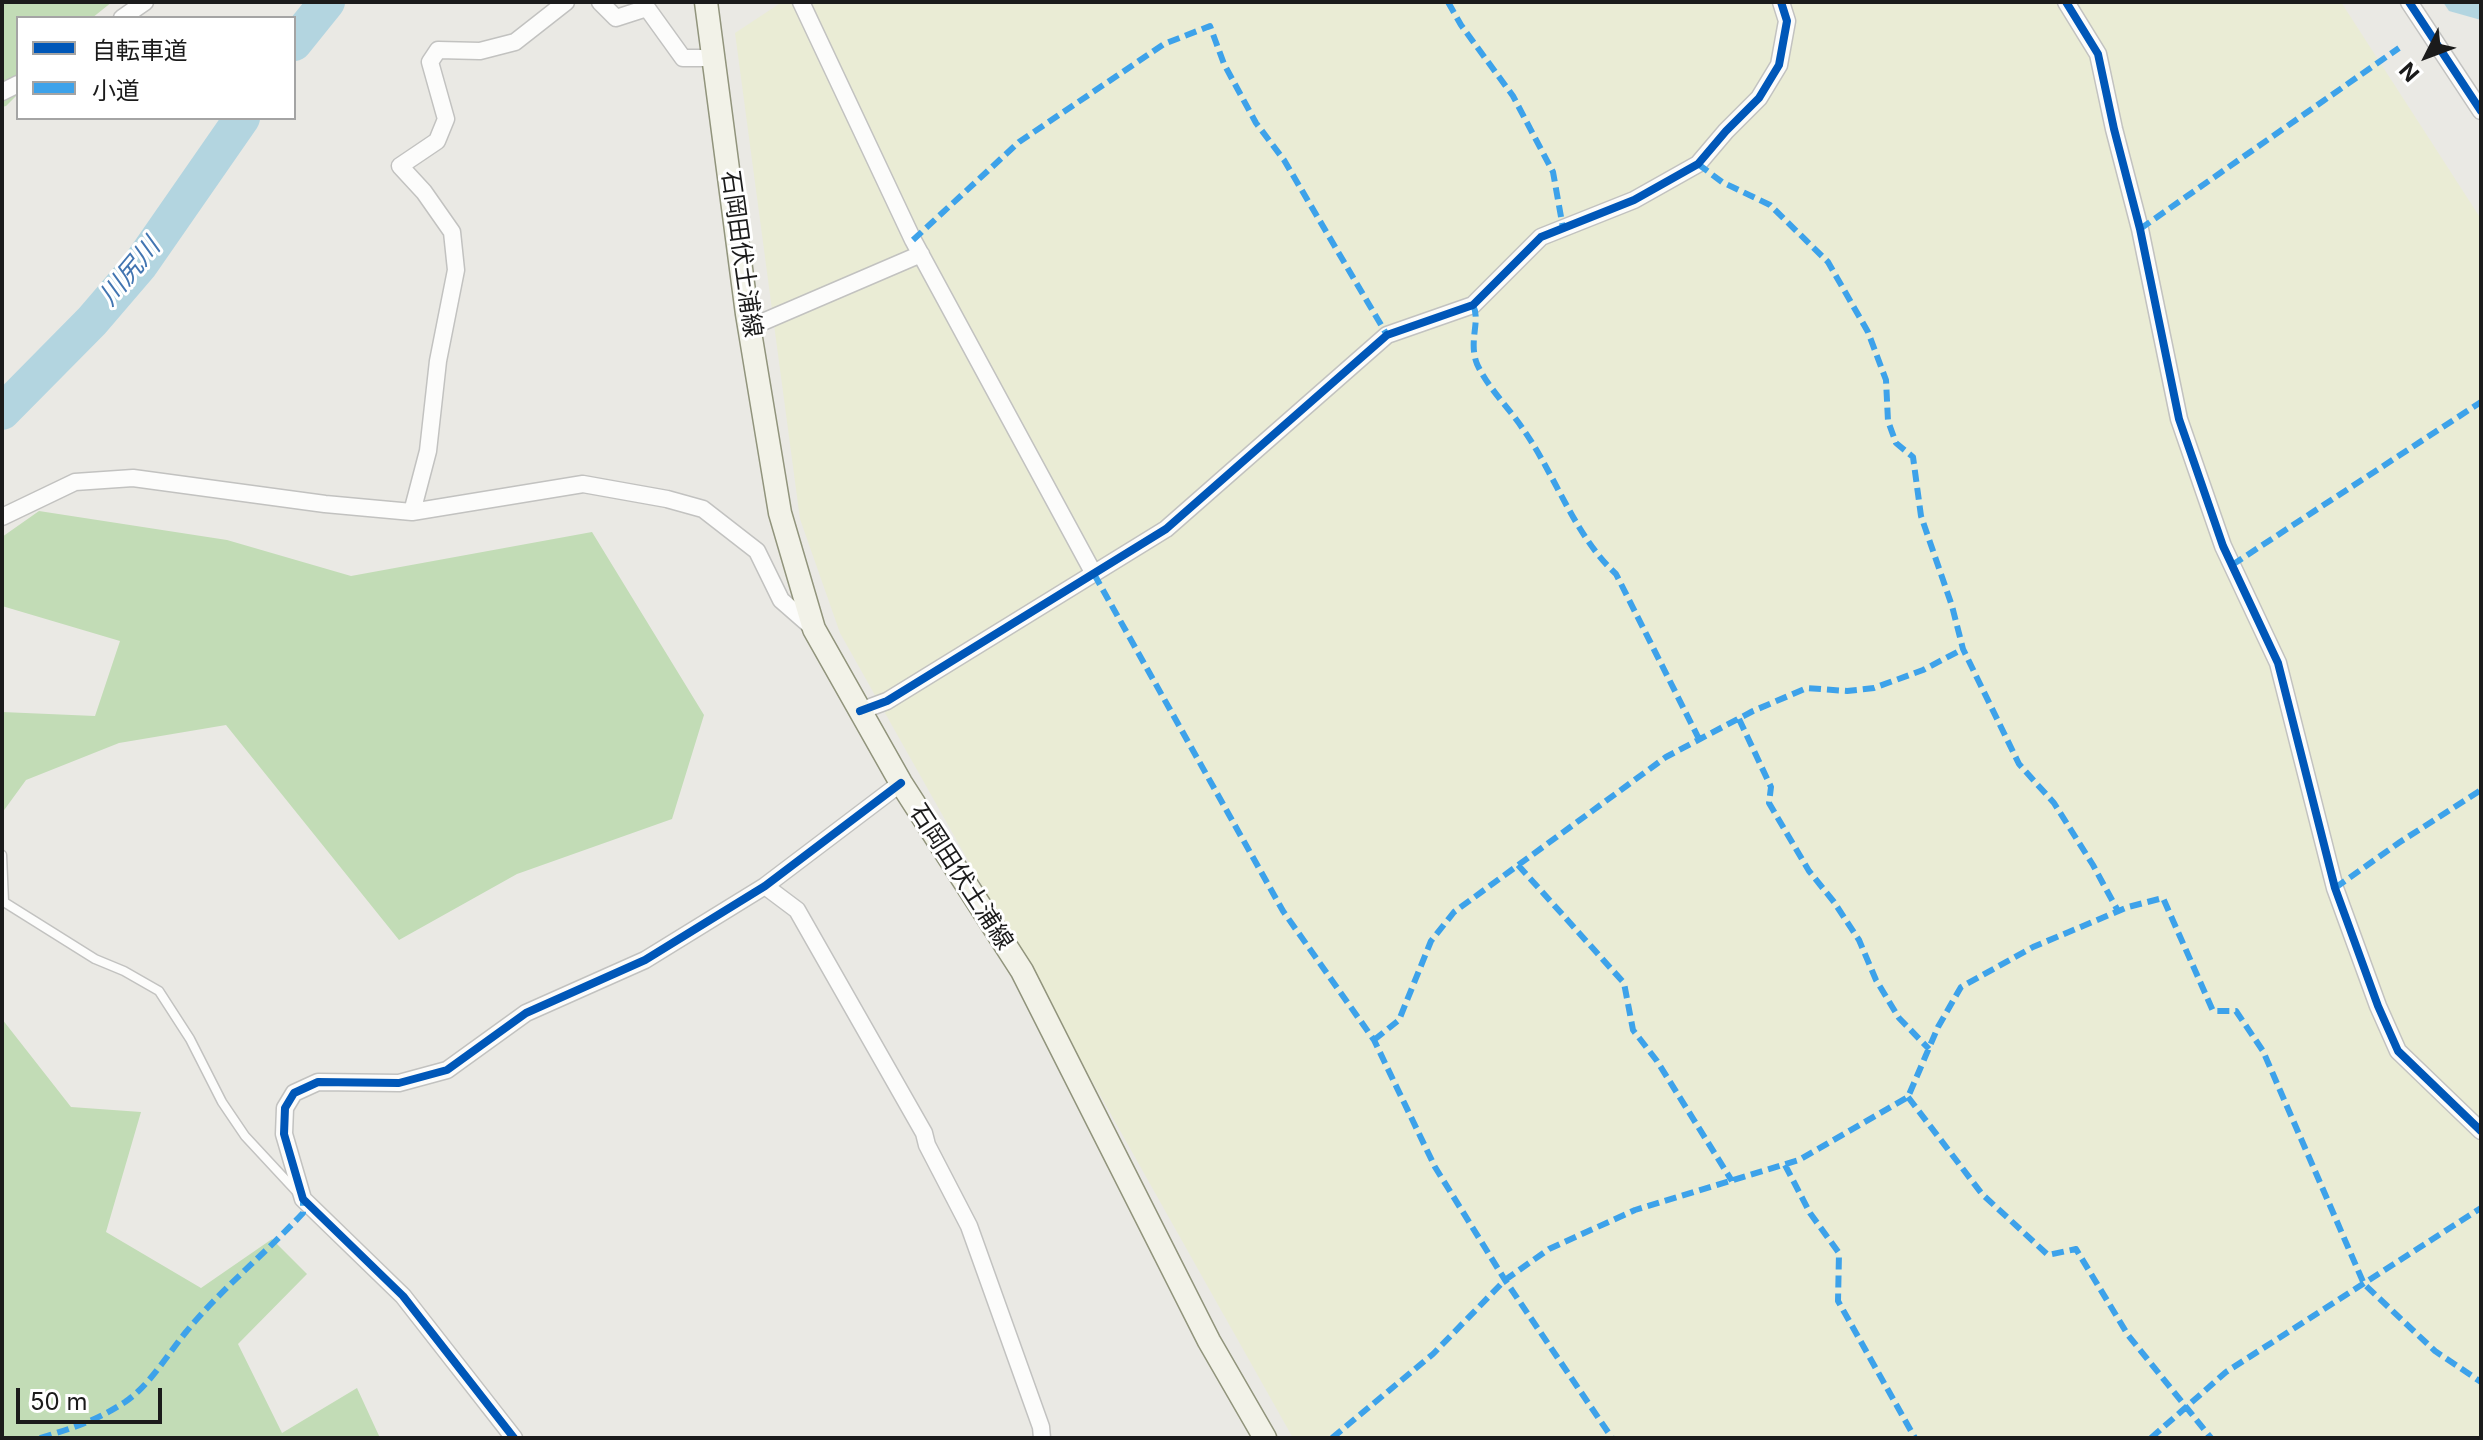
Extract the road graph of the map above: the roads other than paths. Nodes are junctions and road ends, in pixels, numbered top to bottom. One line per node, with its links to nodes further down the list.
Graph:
1 (145, 2): 9 (street)
2 (566, 2): 14 (street)
3 (600, 2): 10 (street)
4 (706, 2): 10 (main road, 石岡田伏土浦線)
5 (801, 2): 12 (street)
6 (1781, 2): 16 (street)
7 (2066, 2): 22 (street)
8 (2409, 2): 11 (street)
9 (125, 16)
10 (714, 58): 13 (main road, 石岡田伏土浦線)
11 (2481, 111)
12 (921, 254): 13 (street); 16 (street)
13 (751, 327): 17 (main road, 石岡田伏土浦線)
14 (412, 512): 15 (street); 17 (street)
15 (2, 517)
16 (1094, 574): 18 (street)
17 (814, 629): 18 (main road, 石岡田伏土浦線)
18 (860, 711): 19 (main road, 石岡田伏土浦線)
19 (901, 783): 21 (street); 26 (main road, 石岡田伏土浦線)
20 (2, 855): 23 (lane)
21 (765, 886): 23 (street); 25 (street)
22 (2481, 1131)
23 (303, 1199): 24 (street)
24 (514, 1438)
25 (1042, 1438)
26 (1265, 1438)

